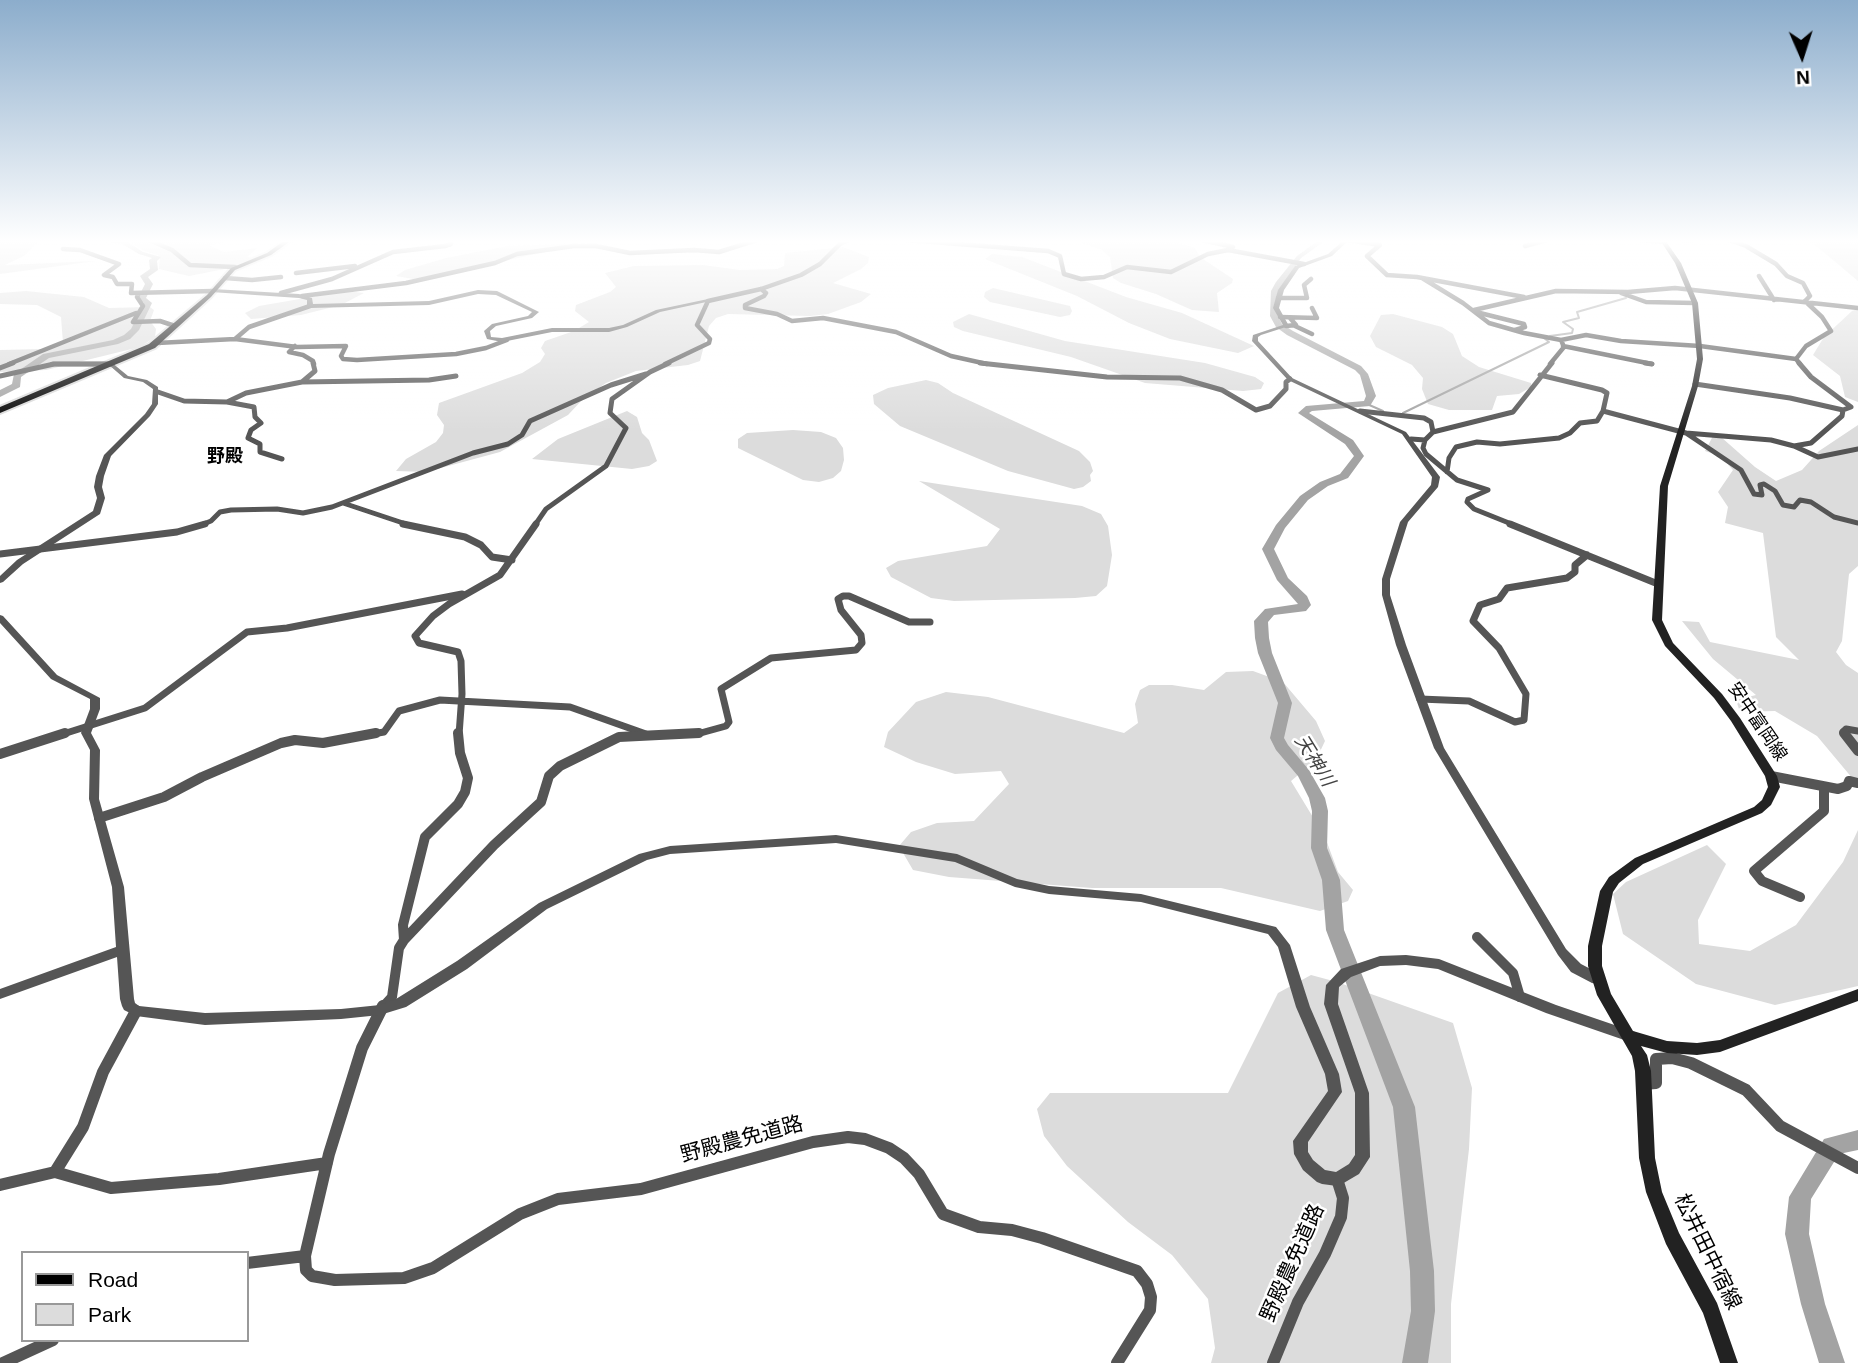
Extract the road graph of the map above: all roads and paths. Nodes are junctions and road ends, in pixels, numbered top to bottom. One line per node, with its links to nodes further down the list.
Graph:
1 (1695, 303): 31 (main road, 安中富岡線)
2 (141, 304): 18 (street)
3 (199, 304): 21 (main road)
4 (405, 304): 14 (street)
5 (519, 304): 27 (street)
6 (695, 304): 27 (street)
7 (707, 304): 35 (street)
8 (748, 304): 39 (street)
9 (1277, 304): 19 (street)
10 (1463, 304): 17 (street)
11 (1505, 304): 17 (street)
12 (1799, 304): 13 (street)
13 (1808, 305): 16 (street); 32 (street)
14 (310, 306): 26 (street)
15 (1312, 308): 20 (street)
16 (1858, 308)
17 (1475, 311): 24 (street); 24 (street)
18 (136, 313): 21 (street); 36 (street)
19 (1280, 317): 20 (street); 23 (street)
20 (1290, 318): 22 (street)
21 (175, 326): 28 (main road)
22 (1295, 326): 23 (street); 25 (street)
23 (1283, 327): 39 (street)
24 (1513, 331): 29 (street)
25 (1312, 334)
26 (235, 339): 28 (street); 30 (street)
27 (507, 340): 30 (street)
28 (157, 343): 33 (main road)
29 (1562, 343): 31 (street); 34 (street); 37 (street)
30 (295, 346): 40 (street)
31 (1700, 346): 32 (street); 41 (main road, 安中富岡線)
32 (1796, 359): 46 (street)
33 (111, 364): 36 (street); 42 (street); 45 (main road)
34 (1653, 364)
35 (649, 374): 56 (street); 61 (street)
36 (1, 375)
37 (1540, 375): 47 (street); 49 (street)
38 (456, 376): 40 (street)
39 (1290, 379): 44 (street)
40 (302, 383): 43 (street)
41 (1695, 384): 46 (street); 48 (main road, 安中富岡線)
42 (158, 392): 43 (street); 58 (street)
43 (227, 402): 54 (street)
44 (1351, 408): 49 (street); 50 (street)
45 (0, 410)
46 (1843, 410): 52 (street)
47 (1603, 411): 48 (street); 55 (street)
48 (1683, 431): 52 (street); 57 (street); 63 (main road, 安中富岡線)
49 (1433, 432): 51 (street)
50 (1410, 439): 51 (street); 67 (street)
51 (1425, 440): 55 (street)
52 (1794, 446): 53 (street)
53 (1858, 449)
54 (282, 459)
55 (1447, 472): 60 (street)
56 (343, 503): 58 (street); 61 (street)
57 (1858, 523)
58 (39, 550): 59 (street); 62 (street)
59 (0, 554)
60 (1587, 555): 63 (street); 67 (street)
61 (512, 561): 64 (street)
62 (0, 580)
63 (1658, 584): 74 (main road, 安中富岡線)
64 (464, 593): 68 (street); 69 (street)
65 (0, 618): 69 (street)
66 (930, 622): 71 (street)
67 (1420, 699): 82 (street)
68 (461, 700): 71 (street); 77 (street); 80 (street)
69 (86, 726): 73 (street); 77 (street)
70 (1858, 731): 72 (street)
71 (646, 734): 80 (street)
72 (1858, 751)
73 (0, 754)
74 (1771, 776): 76 (street); 82 (main road, 安中富岡線)
75 (1858, 783): 76 (street)
76 (1824, 787): 78 (street)
77 (99, 818): 81 (street)
78 (1800, 897)
79 (1477, 937): 85 (street)
80 (404, 940): 86 (street)
81 (124, 949): 83 (street); 87 (street)
82 (1597, 979): 88 (main road, 安中富岡線)
83 (0, 994)
84 (1858, 995): 88 (main road)
85 (1520, 997): 88 (street); 93 (street)
86 (380, 1010): 87 (street); 90 (street); 93 (street)
87 (136, 1011): 92 (street)
88 (1630, 1036): 89 (main road, 松井田中宿線)
89 (1643, 1084): 91 (street); 101 (main road, 松井田中宿線)
90 (327, 1163): 92 (street); 95 (street)
91 (1858, 1168)
92 (54, 1172): 94 (street)
93 (1337, 1179): 100 (street, 野殿農免道路)
94 (0, 1185)
95 (305, 1256): 96 (street); 99 (street, 野殿農免道路)
96 (248, 1263)
97 (49, 1342): 98 (street)
98 (3, 1363)
99 (1117, 1363)
100 (1273, 1363)
101 (1729, 1363)

